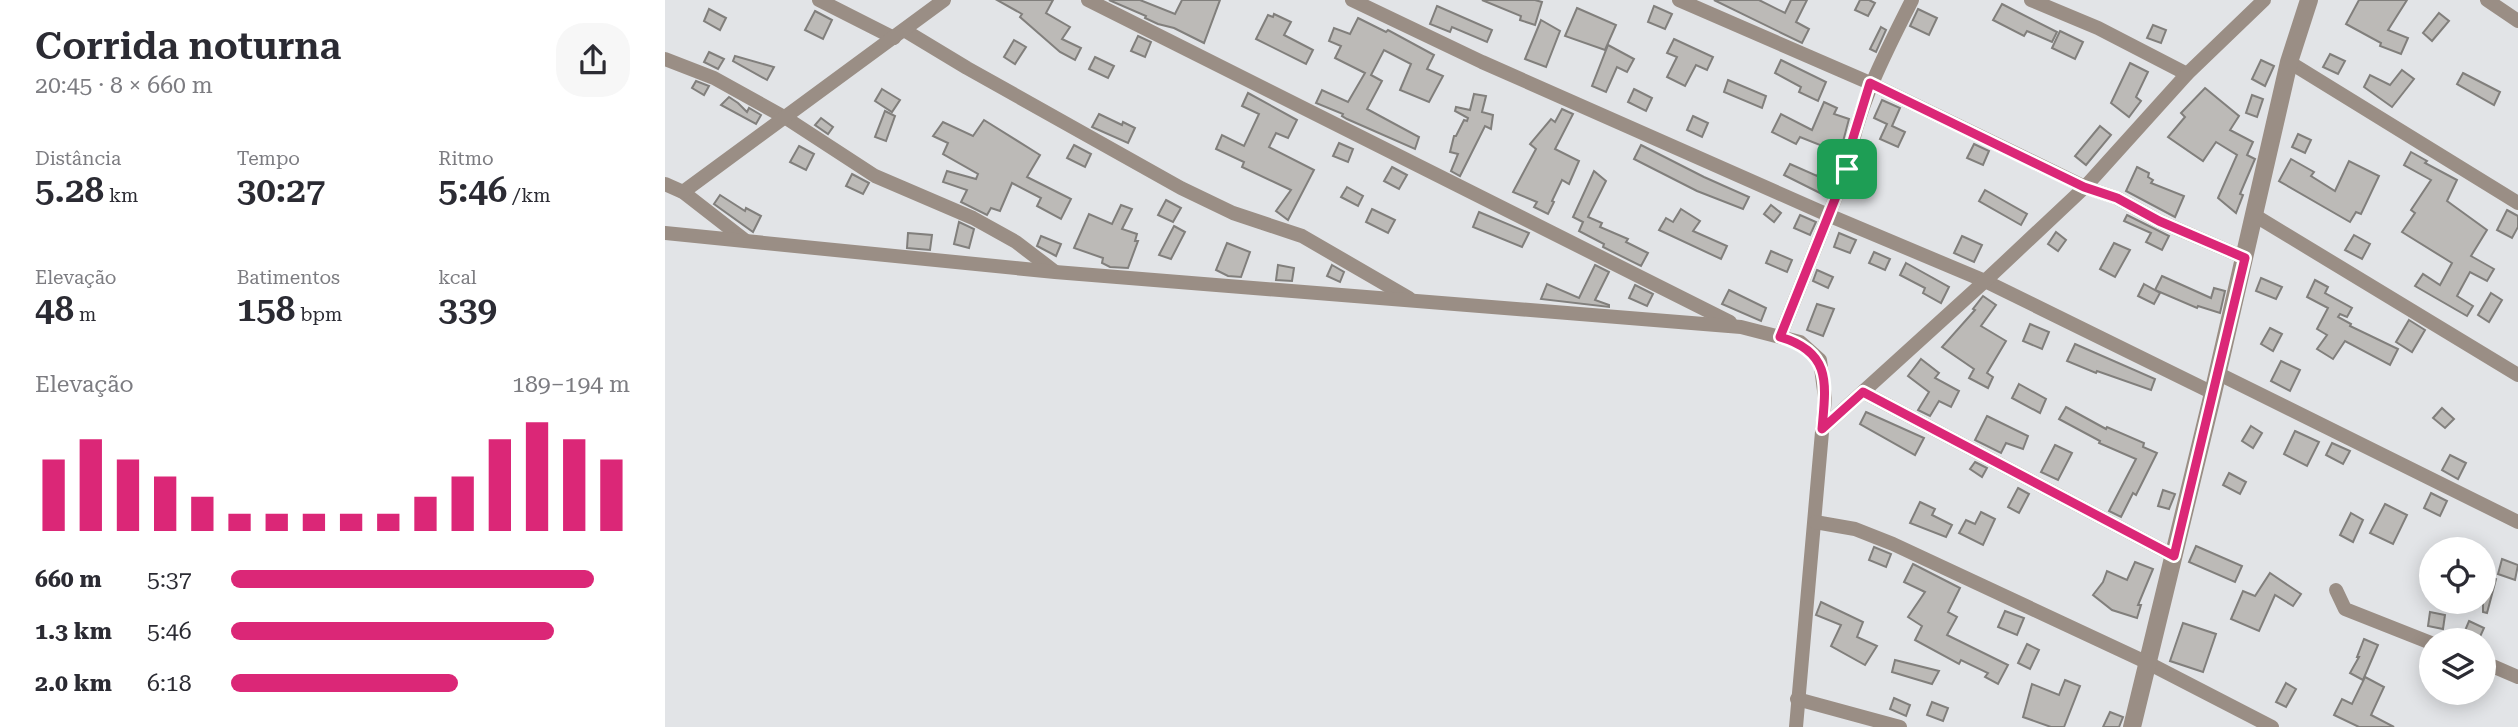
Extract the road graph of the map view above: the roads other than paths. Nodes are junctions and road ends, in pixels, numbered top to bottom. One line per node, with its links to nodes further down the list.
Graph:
1 (819, 0): 12 (street)
2 (944, 0): 12 (street)
3 (1088, 0): 30 (street)
4 (1352, 0): 22 (street)
5 (1679, 0): 16 (street)
6 (1912, 0): 16 (street)
7 (2031, 0): 15 (street)
8 (2264, 0): 15 (street)
9 (2309, 0): 14 (street)
10 (2487, 0): 11 (street)
11 (2518, 21)
12 (899, 34): 17 (street); 29 (street)
13 (665, 59): 17 (street)
14 (2289, 62): 21 (street); 23 (street)
15 (2187, 74): 19 (street)
16 (1870, 83): 19 (street); 22 (street)
17 (786, 118): 20 (street); 27 (street)
18 (665, 184): 20 (street)
19 (2084, 187): 26 (street); 28 (street)
20 (683, 192): 25 (street)
21 (2518, 204)
22 (1828, 215): 28 (street); 31 (street)
23 (2254, 215): 26 (street); 33 (street)
24 (665, 233): 25 (street)
25 (747, 242): 27 (street)
26 (2245, 258): 32 (street)
27 (1055, 272): 29 (street)
28 (1985, 281): 34 (street); 35 (street)
29 (1413, 300): 30 (street)
30 (1741, 327): 31 (street)
31 (1780, 337): 36 (street)
32 (2217, 373): 35 (street); 37 (street)
33 (2518, 375)
34 (1863, 392): 36 (street); 39 (street)
35 (2213, 393): 39 (street)
36 (1822, 429): 38 (street)
37 (2518, 522)
38 (1815, 523): 42 (street); 45 (street)
39 (2174, 556): 42 (street)
40 (2336, 590): 41 (street)
41 (2419, 638)
42 (2148, 663): 48 (street); 49 (street)
43 (2496, 668): 44 (street)
44 (2518, 677)
45 (1797, 699): 46 (street); 47 (street)
46 (1795, 727)
47 (1899, 727)
48 (2132, 727)
49 (2272, 727)

